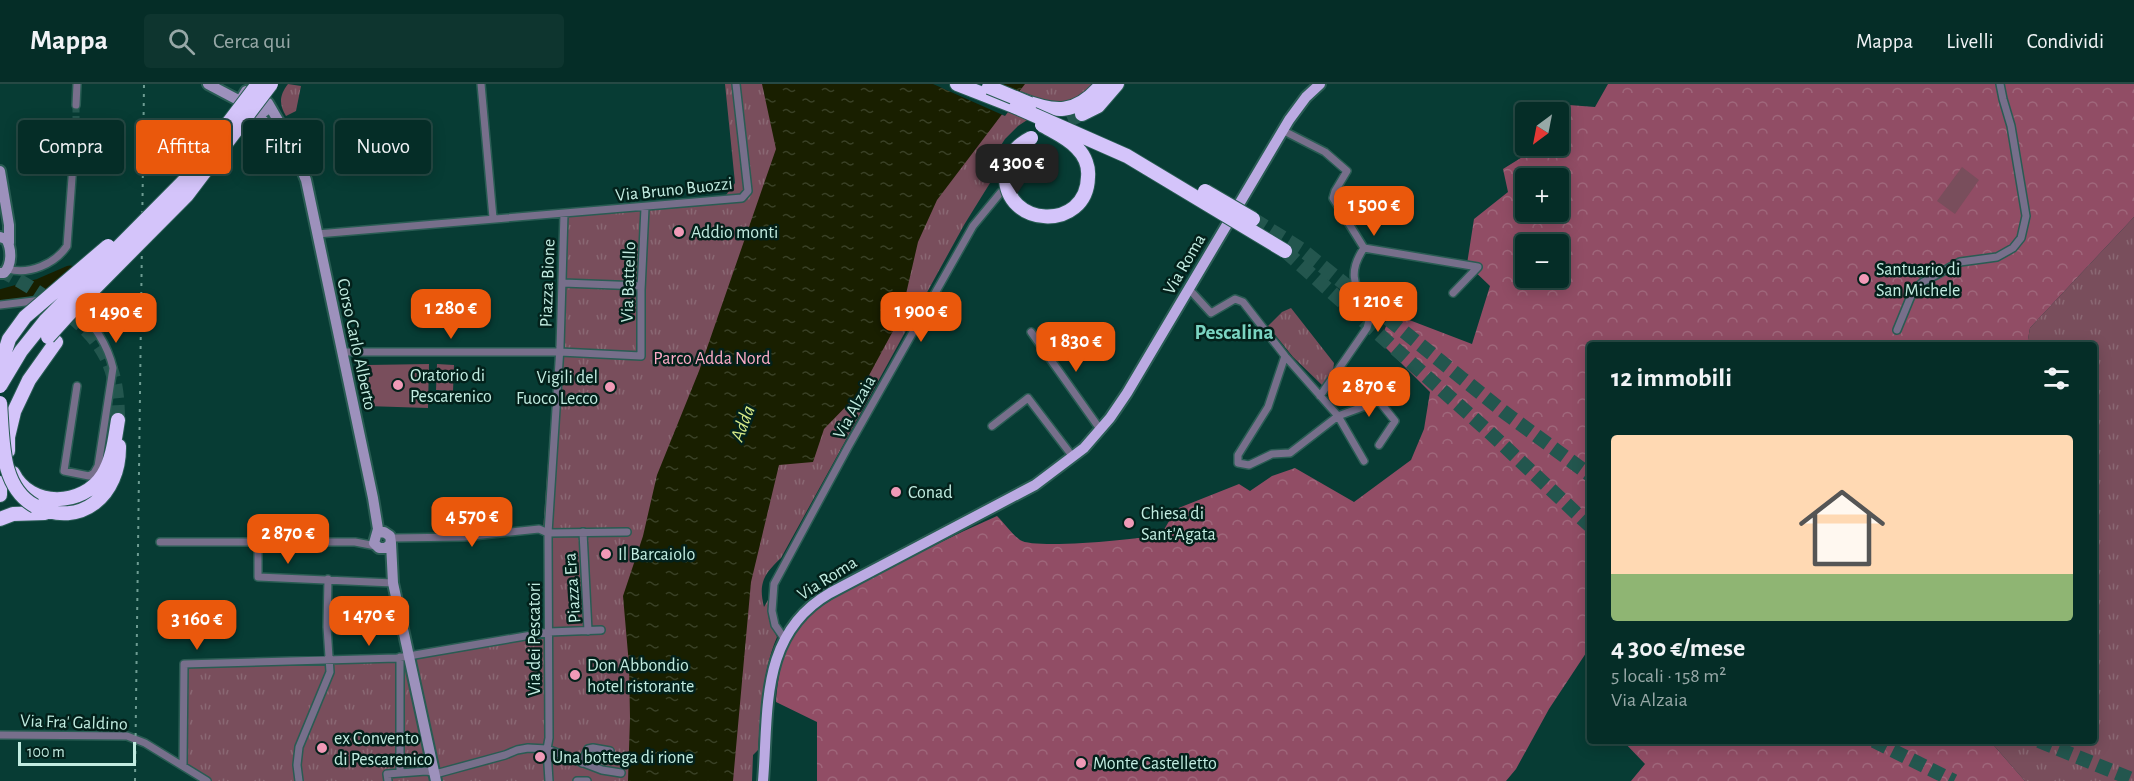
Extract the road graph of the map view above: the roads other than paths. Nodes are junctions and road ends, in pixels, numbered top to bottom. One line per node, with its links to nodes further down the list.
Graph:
1 (76, 84): 13 (street)
2 (210, 84): 12 (main road)
3 (271, 84): 48 (highway, bridge)
4 (481, 84): 27 (street)
5 (736, 84): 25 (street, Via Bruno Buozzi)
6 (957, 84): 14 (highway)
7 (1117, 84): 15 (highway)
8 (1320, 84): 17 (main road, Via Roma)
9 (2000, 84): 39 (street)
10 (1099, 87): 11 (highway, bridge)
11 (990, 88): 28 (highway, bridge)
12 (248, 91): 16 (highway, bridge)
13 (76, 105)
14 (1016, 107): 18 (highway, bridge); 32 (highway, bridge)
15 (1083, 114)
16 (228, 120)
17 (1282, 130): 31 (street); 36 (main road, Via Roma)
18 (1037, 135)
19 (1052, 155): 72 (street, Via Alzaia)
20 (0, 171): 30 (main road)
21 (72, 174): 33 (street)
22 (186, 174): 44 (highway, bridge)
23 (189, 174): 45 (highway, bridge)
24 (309, 197): 24 (main road, Corso Carlo Alberto); 29 (main road, Corso Carlo Alberto)
25 (645, 208): 26 (street, Via Bruno Buozzi); 35 (street, Via Battello)
26 (564, 214): 27 (street, Via Bruno Buozzi); 34 (street, Piazza Bione)
27 (493, 218): 29 (street, Via Bruno Buozzi)
28 (1253, 219)
29 (317, 234): 41 (main road, Corso Carlo Alberto)
30 (4, 240): 33 (main road)
31 (1364, 248): 37 (street); 47 (street)
32 (1285, 251)
33 (3, 274)
34 (563, 284): 35 (street); 42 (street, Piazza Bione)
35 (641, 286): 42 (street, Via Battello)
36 (1188, 289): 43 (street); 52 (main road, Via Roma)
37 (1453, 293)
38 (0, 305): 46 (street)
39 (1897, 330)
40 (1031, 332): 52 (street)
41 (343, 352): 42 (street); 64 (main road, Corso Carlo Alberto)
42 (560, 352): 63 (street, Via dei Pescatori)
43 (1285, 356): 47 (street); 49 (street)
44 (0, 367)
45 (0, 386)
46 (77, 386)
47 (1320, 396): 49 (street)
48 (10, 405): 51 (highway); 55 (highway); 59 (highway, bridge); 59 (highway)
49 (1338, 416): 53 (street); 56 (street)
50 (992, 426): 54 (street)
51 (0, 427)
52 (1100, 429): 54 (main road, Via Roma)
53 (1379, 445)
54 (1073, 457): 72 (main road, Via Roma)
55 (0, 459)
56 (1364, 461)
57 (0, 483): 58 (highway)
58 (0, 495)
59 (54, 513): 60 (highway)
60 (0, 519)
61 (583, 532): 62 (street); 63 (street); 70 (street, Piazza Era)
62 (627, 532)
63 (548, 533): 64 (street); 71 (street, Via dei Pescatori)
64 (381, 540): 66 (street); 68 (main road, Corso Carlo Alberto)
65 (160, 542): 66 (street)
66 (258, 542): 67 (street)
67 (328, 579): 68 (street); 74 (street)
68 (393, 583): 73 (main road, Corso Carlo Alberto)
69 (601, 630): 70 (street, Piazza Era)
70 (588, 631): 71 (street)
71 (549, 632): 73 (street); 78 (street, Via dei Pescatori)
72 (784, 638): 93 (main road, Via Roma)
73 (405, 656): 74 (street); 75 (main road, Corso Carlo Alberto); 76 (street)
74 (331, 661): 81 (street); 87 (street)
75 (416, 686): 76 (street); 85 (main road, Corso Carlo Alberto)
76 (400, 692): 83 (street)
77 (0, 735): 81 (street, Via Fra' Galdino)
78 (547, 749): 80 (street); 85 (street); 89 (street, Via dei Pescatori)
79 (610, 751): 80 (street)
80 (582, 763): 82 (street)
81 (183, 766): 86 (street, Via Fra' Galdino)
82 (607, 771): 84 (street); 92 (street)
83 (400, 773): 85 (street); 88 (street)
84 (621, 773)
85 (435, 776)
86 (207, 781)
87 (298, 781)
88 (388, 781)
89 (549, 781)
90 (577, 781): 91 (street)
91 (586, 781)
92 (606, 781)
93 (763, 781)

